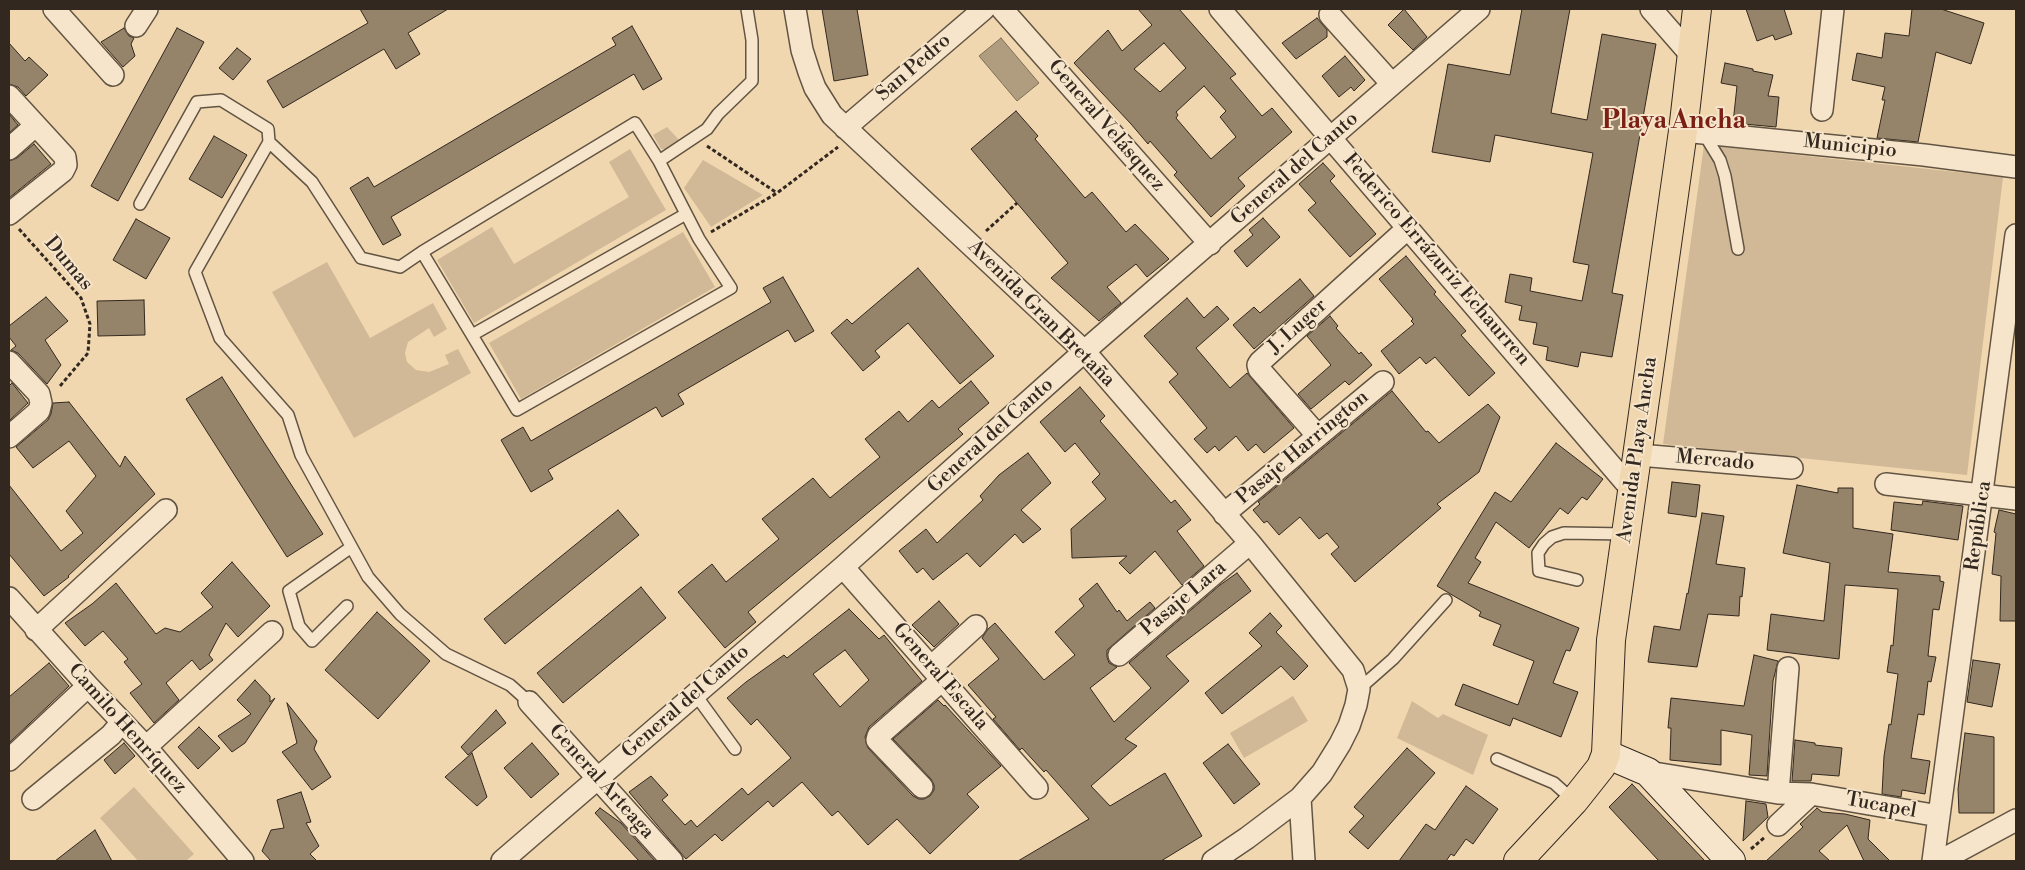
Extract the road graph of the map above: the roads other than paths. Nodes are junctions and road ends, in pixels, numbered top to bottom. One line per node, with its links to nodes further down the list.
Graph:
1 (54, 9): 13 (street)
2 (747, 9): 23 (lane)
3 (794, 9): 18 (street, Avenida Gran Bretaña)
4 (984, 9): 18 (street, San Pedro)
5 (1002, 9): 30 (street, General Velásquez)
6 (1220, 9): 20 (street, Federico Errázuriz Echaurren)
7 (1479, 9): 14 (street, General del Canto)
8 (1651, 9): 12 (street)
9 (1697, 9): 12 (main road, Avenida Playa Ancha)
10 (1833, 9): 16 (street)
11 (1330, 15): 14 (street)
12 (1692, 56): 19 (main road, Avenida Playa Ancha)
13 (113, 75)
14 (1392, 84): 20 (street, General del Canto)
15 (9, 96): 17 (street)
16 (1822, 110)
17 (35, 126): 22 (street); 27 (street)
18 (849, 132): 34 (street, Avenida Gran Bretaña)
19 (1695, 132): 24 (street, Municipio); 31 (lane); 39 (main road, Avenida Playa Ancha)
20 (1330, 137): 28 (street, Federico Errázuriz Echaurren); 30 (street, General del Canto)
21 (269, 142): 25 (lane); 32 (lane); 49 (lane)
22 (9, 148)
23 (659, 162): 26 (lane); 32 (lane)
24 (2016, 167)
25 (140, 204)
26 (686, 214): 33 (lane); 33 (lane)
27 (12, 220)
28 (1408, 228): 37 (street, J. Luger); 42 (street, Federico Errázuriz Echaurren)
29 (2016, 235): 43 (street, República)
30 (1210, 244): 34 (street, General del Canto)
31 (1738, 249)
32 (422, 252): 33 (lane)
33 (472, 335)
34 (1085, 352): 46 (street, Avenida Gran Bretaña); 50 (street, General del Canto)
35 (9, 362): 38 (street)
36 (1383, 382): 37 (street, Pasaje Harrington)
37 (1318, 436): 46 (street, Pasaje Harrington)
38 (9, 437)
39 (1639, 454): 40 (street, Mercado); 42 (main road, Avenida Playa Ancha)
40 (1792, 468)
41 (1886, 484): 43 (street)
42 (1632, 490): 47 (main road, Avenida Playa Ancha)
43 (1983, 495): 44 (street); 80 (street, República)
44 (2016, 498)
45 (166, 510): 56 (street)
46 (1224, 514): 48 (street, Avenida Gran Bretaña)
47 (1626, 534): 51 (lane); 68 (main road, Avenida Playa Ancha)
48 (1250, 543): 58 (street, Pasaje Lara); 62 (street, Avenida Gran Bretaña)
49 (350, 548): 54 (lane); 64 (lane)
50 (843, 567): 60 (street, General Escala); 63 (street, General del Canto)
51 (1577, 580)
52 (9, 598): 56 (street, Camilo Henríquez)
53 (1446, 600): 62 (lane)
54 (347, 606)
55 (976, 626): 60 (street)
56 (36, 630): 61 (street, Camilo Henríquez)
57 (272, 632): 66 (street)
58 (1118, 655)
59 (1788, 668): 75 (street)
60 (936, 674): 73 (street); 74 (street, General Escala)
61 (88, 686): 65 (street, Camilo Henríquez); 70 (street)
62 (1359, 689): 77 (street)
63 (695, 694): 67 (lane); 72 (street, General del Canto)
64 (529, 702): 72 (street, General Arteaga)
65 (122, 722): 66 (street, Camilo Henríquez); 78 (street)
66 (146, 747): 84 (street, Camilo Henríquez)
67 (735, 749)
68 (1606, 754): 71 (street); 79 (main road, Avenida Playa Ancha)
69 (1497, 759): 79 (lane)
70 (9, 760)
71 (1648, 772): 75 (street, Tucapel); 83 (street)
72 (598, 778): 85 (street, General del Canto); 86 (street, General Arteaga)
73 (922, 787)
74 (1037, 788)
75 (1778, 793): 76 (street, Tucapel)
76 (1811, 794): 80 (street, Tucapel); 82 (street)
77 (1300, 798): 87 (street); 88 (street)
78 (33, 799)
79 (1574, 801): 89 (main road, Avenida Playa Ancha)
80 (1939, 816): 90 (street, Tucapel)
81 (2016, 820): 91 (street)
82 (1778, 824)
83 (1737, 858)
84 (244, 861)
85 (502, 861)
86 (672, 861)
87 (1212, 861)
88 (1304, 861)
89 (1520, 861)
90 (1933, 861)
91 (1940, 861)

